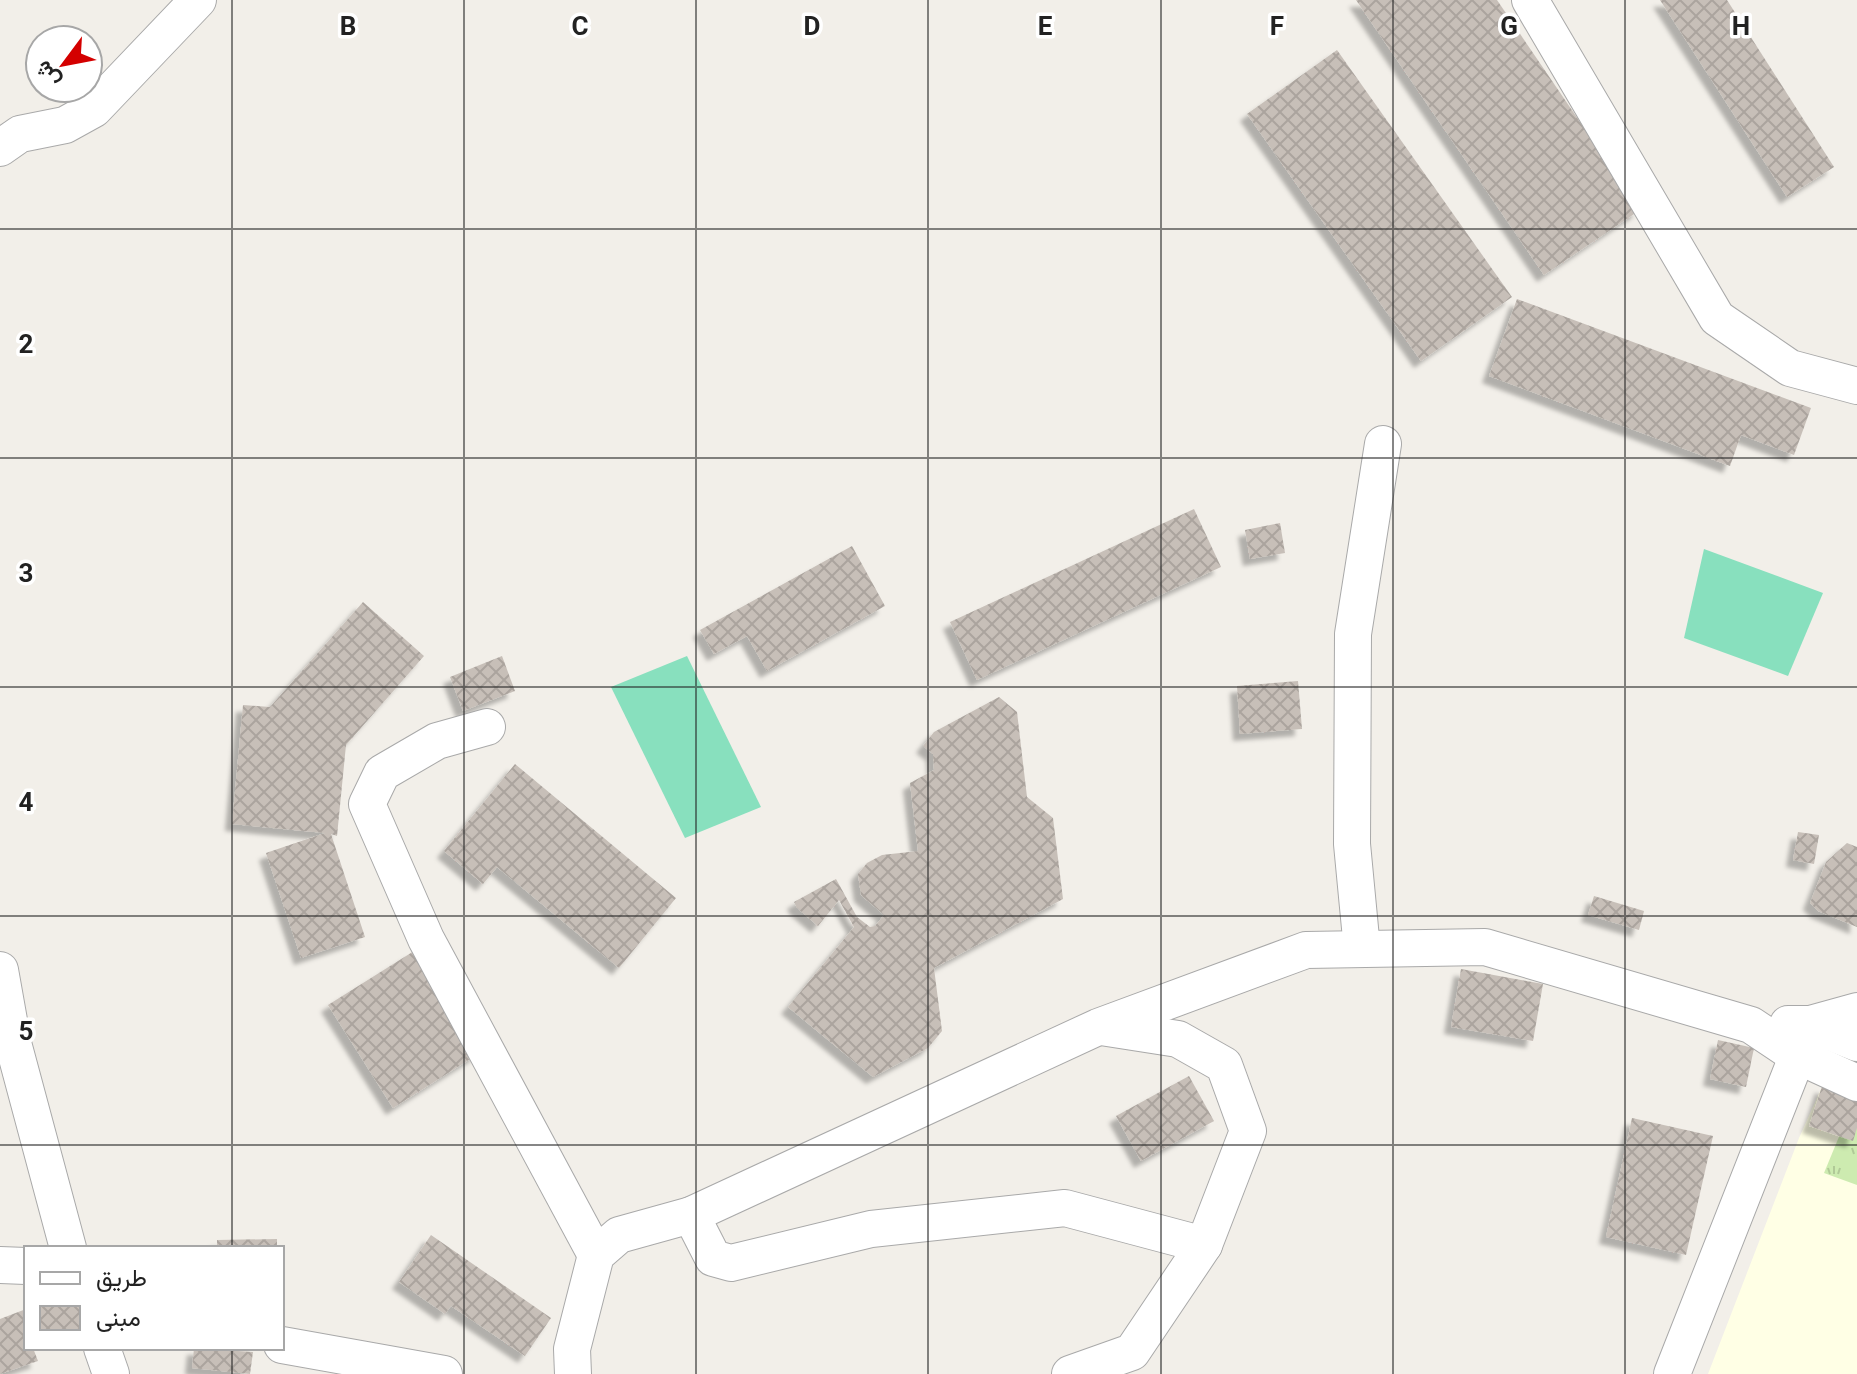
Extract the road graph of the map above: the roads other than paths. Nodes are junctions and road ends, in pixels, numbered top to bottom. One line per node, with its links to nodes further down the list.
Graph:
1 (198, 0): 3 (street)
2 (1530, 0): 4 (street)
3 (0, 148)
4 (1857, 386)
5 (1383, 444): 7 (street)
6 (487, 727): 18 (street)
7 (1362, 949): 10 (street); 12 (street)
8 (0, 970): 11 (street)
9 (1857, 1011): 12 (street)
10 (1098, 1027): 15 (street); 16 (street)
11 (6, 1039): 17 (street)
12 (1803, 1040): 13 (street); 14 (street); 27 (street)
13 (1857, 1043)
14 (1857, 1083)
15 (691, 1215): 16 (street); 18 (street)
16 (1204, 1245): 26 (street)
17 (67, 1246)
18 (596, 1255): 25 (street)
19 (0, 1265): 20 (street)
20 (24, 1266)
21 (284, 1345): 24 (street)
22 (103, 1350): 23 (street)
23 (111, 1374)
24 (444, 1374)
25 (573, 1374)
26 (1070, 1374)
27 (1672, 1374)

